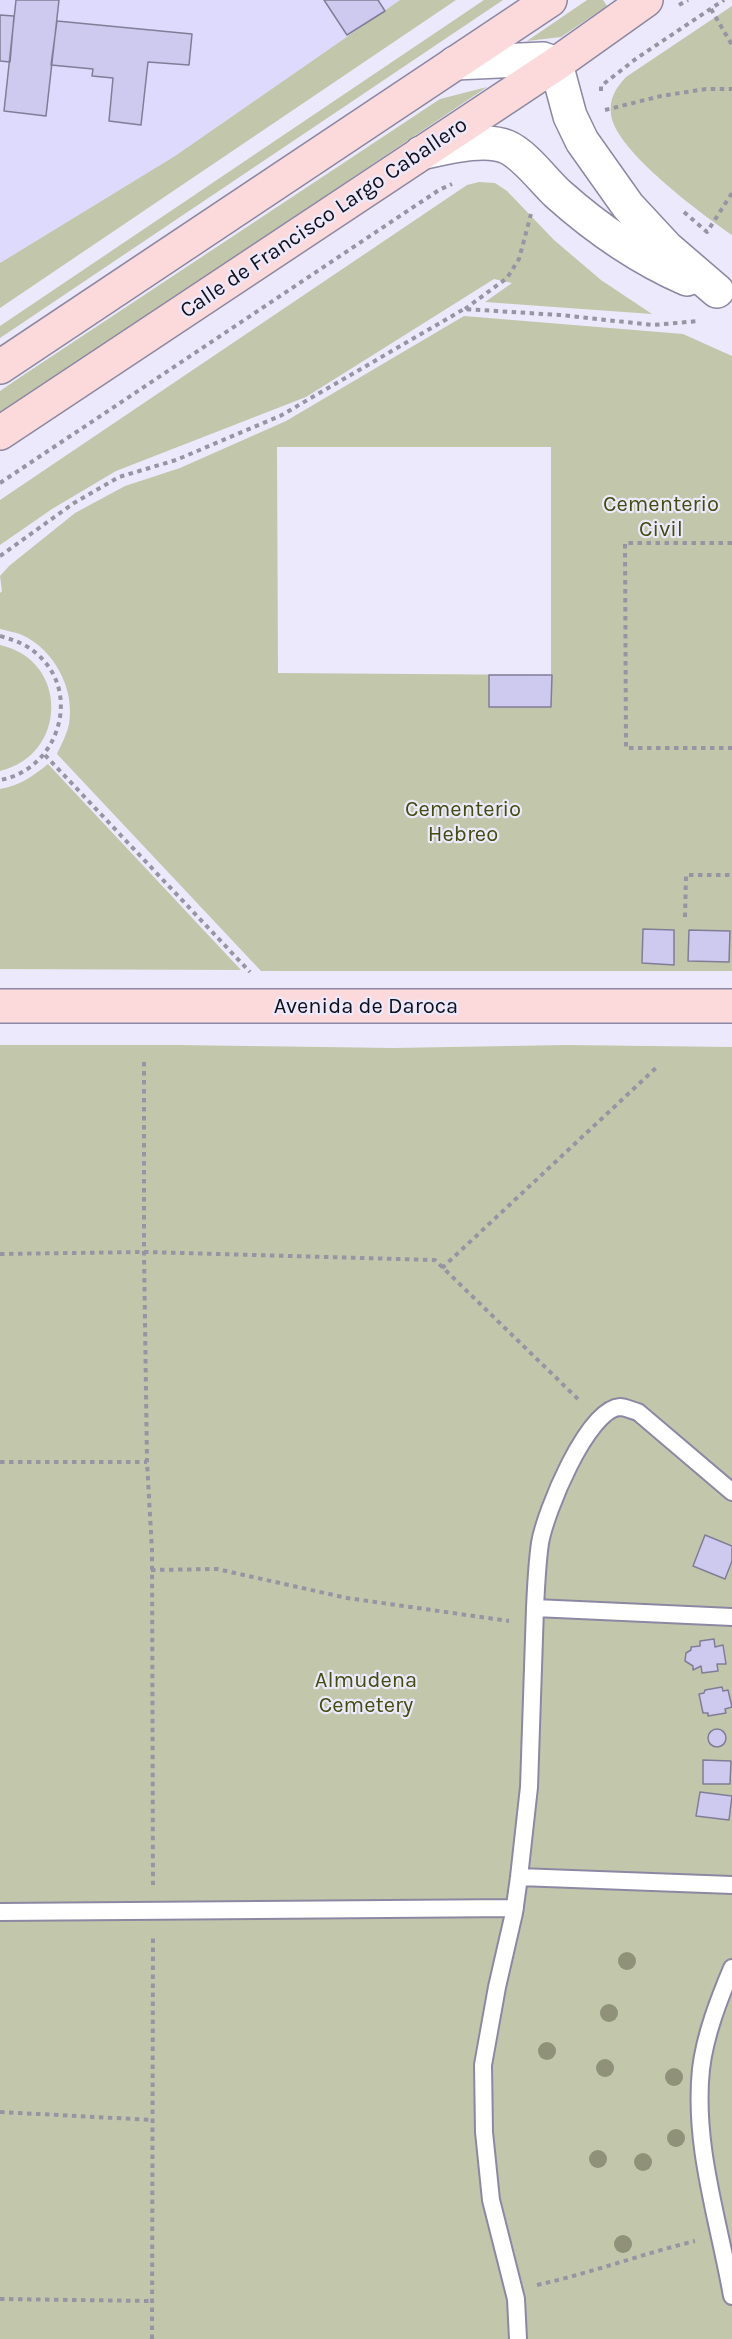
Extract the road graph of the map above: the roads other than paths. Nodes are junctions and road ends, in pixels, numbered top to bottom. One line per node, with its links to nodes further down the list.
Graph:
1 (550, 0): 3 (main road)
2 (646, 0): 4 (main road, Calle de Francisco Largo Caballero)
3 (455, 63): 4 (street); 7 (main road)
4 (556, 64): 5 (main road, Calle de Francisco Largo Caballero); 6 (street)
5 (421, 153): 6 (street); 8 (main road, Calle de Francisco Largo Caballero)
6 (725, 295)
7 (0, 367)
8 (0, 433)
9 (0, 1006): 10 (main road, Avenida de Daroca)
10 (732, 1006)
11 (732, 1492): 12 (lane)
12 (535, 1608): 13 (lane); 14 (lane)
13 (732, 1617)
14 (519, 1877): 15 (lane); 16 (lane)
15 (732, 1885)
16 (514, 1908): 17 (lane); 20 (lane)
17 (0, 1912)
18 (732, 1968): 19 (lane)
19 (732, 2296)
20 (518, 2339)

